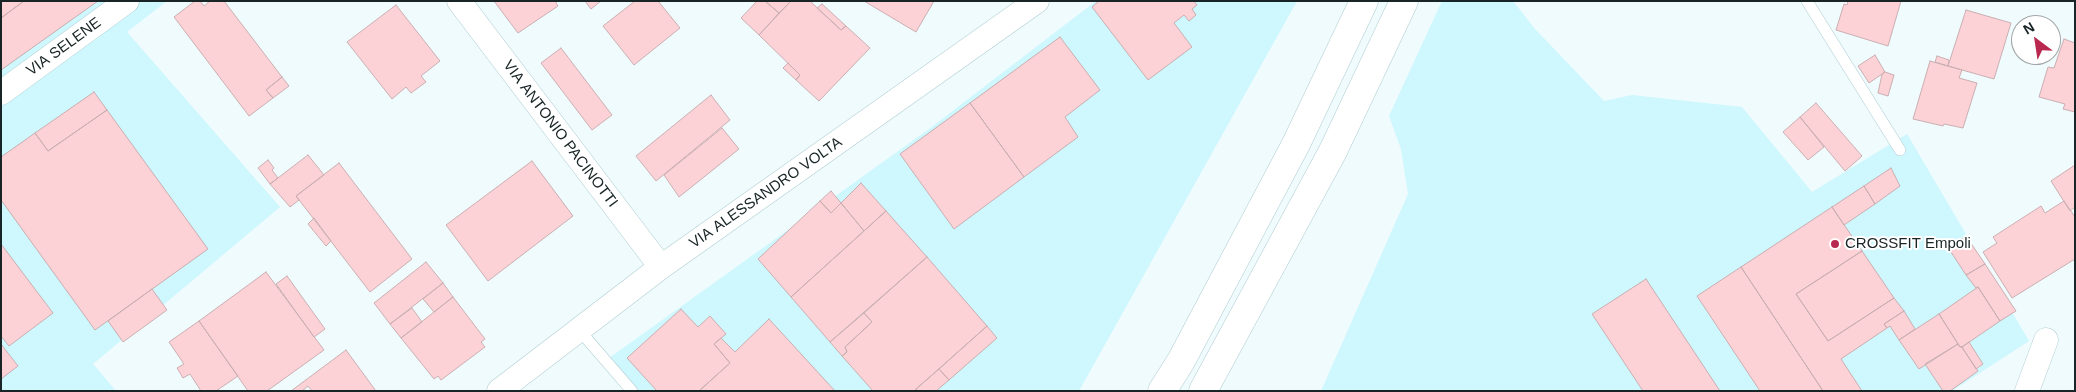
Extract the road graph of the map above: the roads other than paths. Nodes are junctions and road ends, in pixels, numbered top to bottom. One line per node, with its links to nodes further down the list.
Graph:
1 (127, 1): 7 (street, VIA SELENE)
2 (460, 1): 9 (street, VIA ANTONIO PACINOTTI)
3 (1037, 1): 9 (street, VIA ALESSANDRO VOLTA)
4 (1364, 1): 14 (highway)
5 (1404, 1): 15 (highway)
6 (1807, 1): 8 (lane)
7 (1, 93)
8 (1900, 150)
9 (661, 267): 10 (street, VIA ALESSANDRO VOLTA)
10 (580, 330): 12 (street, VIA ALESSANDRO VOLTA); 13 (lane)
11 (2046, 340): 16 (street)
12 (499, 391)
13 (632, 391)
14 (1162, 391)
15 (1204, 391)
16 (2027, 391)

